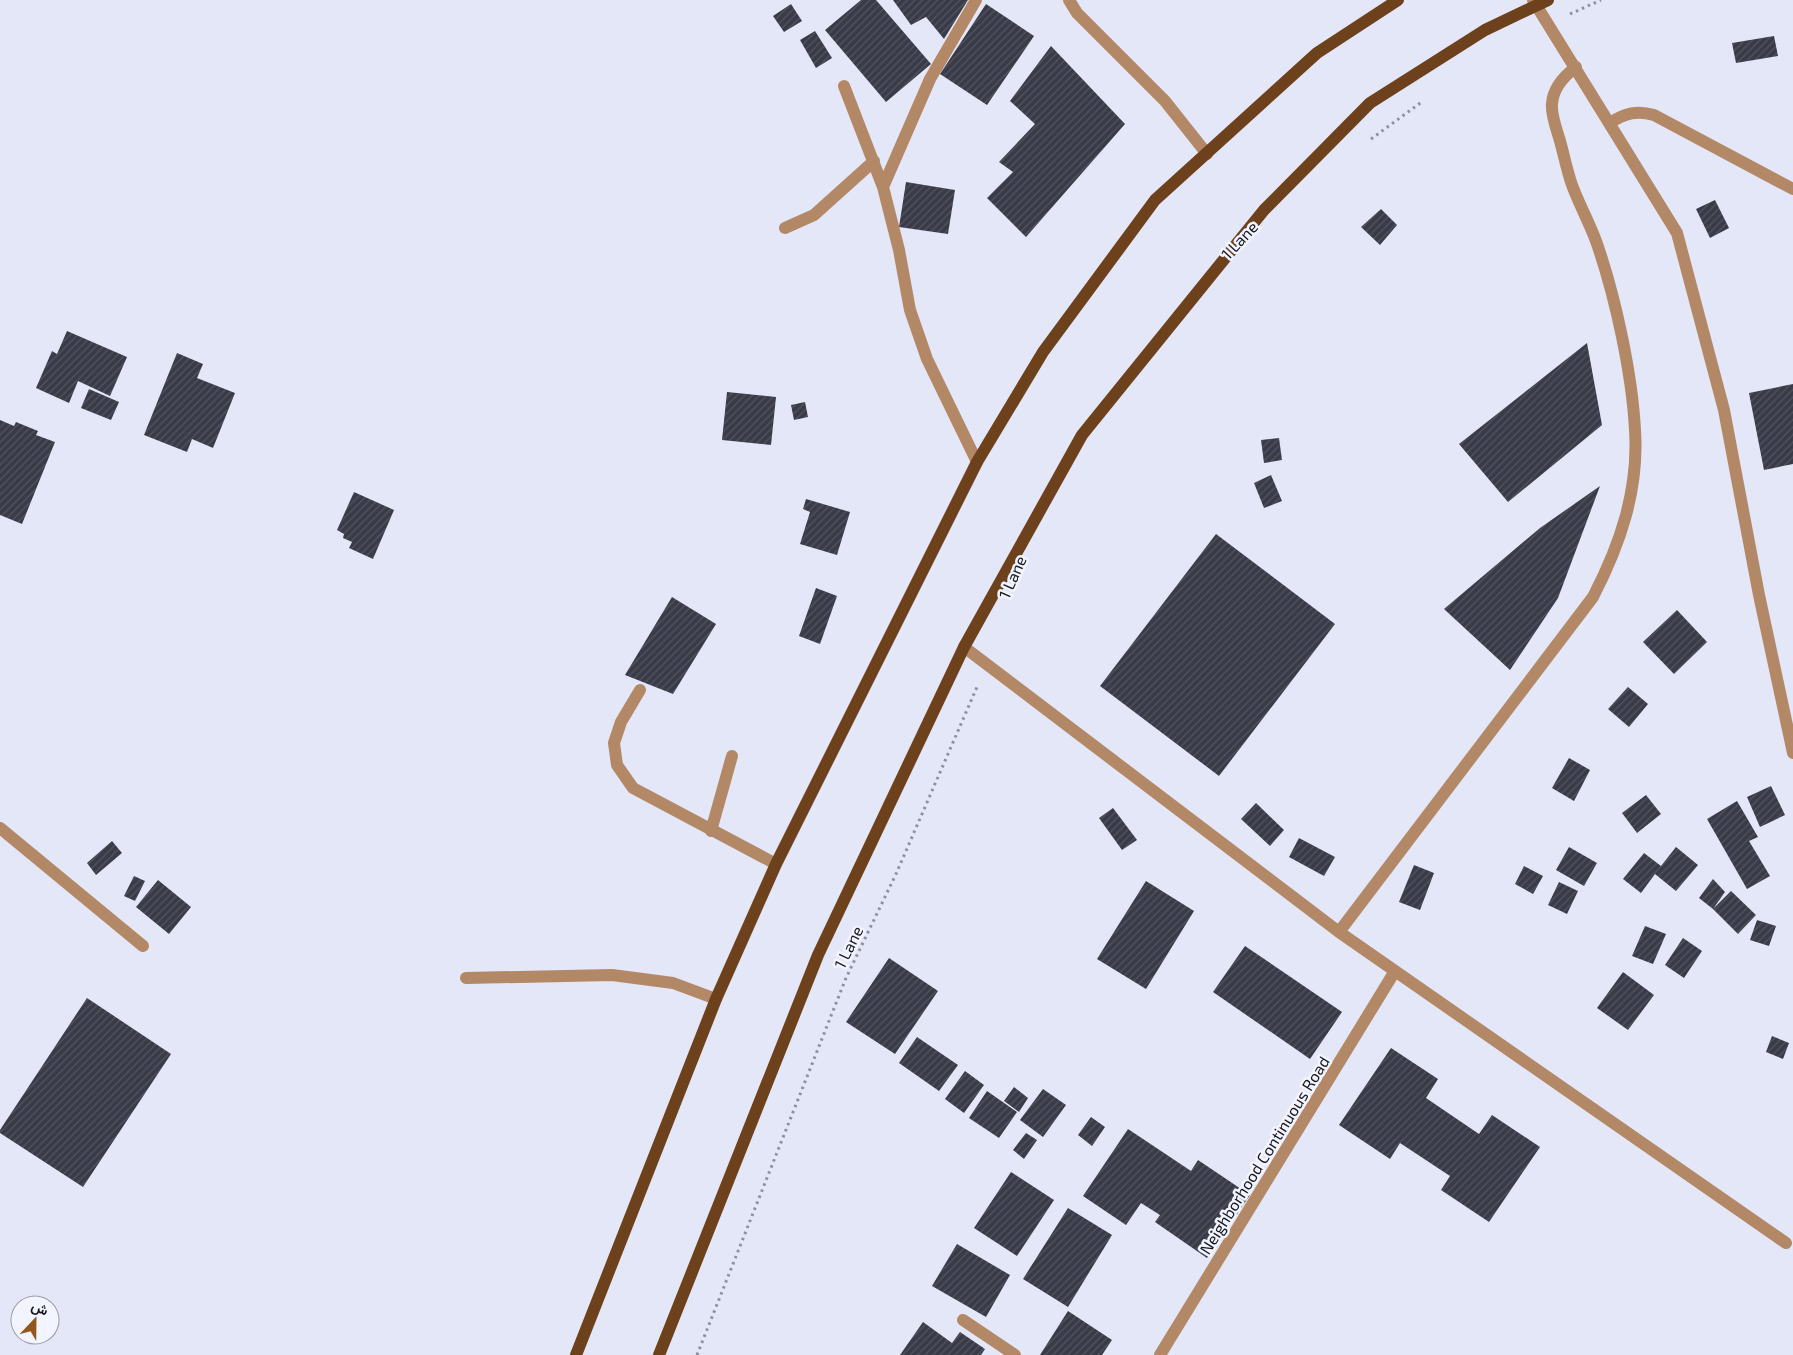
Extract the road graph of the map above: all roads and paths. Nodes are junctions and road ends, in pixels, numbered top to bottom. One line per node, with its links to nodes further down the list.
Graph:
1 (976, 0): 14 (street)
2 (1069, 0): 12 (street)
3 (1398, 0): 12 (main road)
4 (1601, 0): 6 (path)
5 (1540, 2): 6 (street); 18 (main road)
6 (1550, 25): 7 (street)
7 (1576, 67): 10 (street); 26 (street)
8 (844, 86): 13 (street)
9 (1428, 97): 11 (path)
10 (1610, 123): 15 (street); 21 (street)
11 (1369, 141)
12 (1206, 154): 17 (main road)
13 (874, 161): 14 (street); 16 (street)
14 (883, 187): 17 (street)
15 (1793, 189)
16 (785, 228)
17 (977, 462): 25 (main road)
18 (964, 647): 19 (street); 35 (main road)
19 (987, 665): 26 (street); 36 (path, 1 Lane)
20 (640, 690): 24 (street)
21 (1793, 753)
22 (732, 756): 24 (street)
23 (0, 828): 27 (street)
24 (711, 831): 25 (street)
25 (776, 864): 30 (main road)
26 (1338, 932): 28 (street)
27 (143, 946)
28 (1396, 971): 31 (street); 37 (street, Neighborhood Continuous Road)
29 (466, 978): 30 (street)
30 (716, 998): 34 (main road)
31 (1786, 1243)
32 (963, 1320): 33 (street)
33 (1008, 1353)
34 (576, 1355)
35 (659, 1355)
36 (698, 1355)
37 (1160, 1355)

